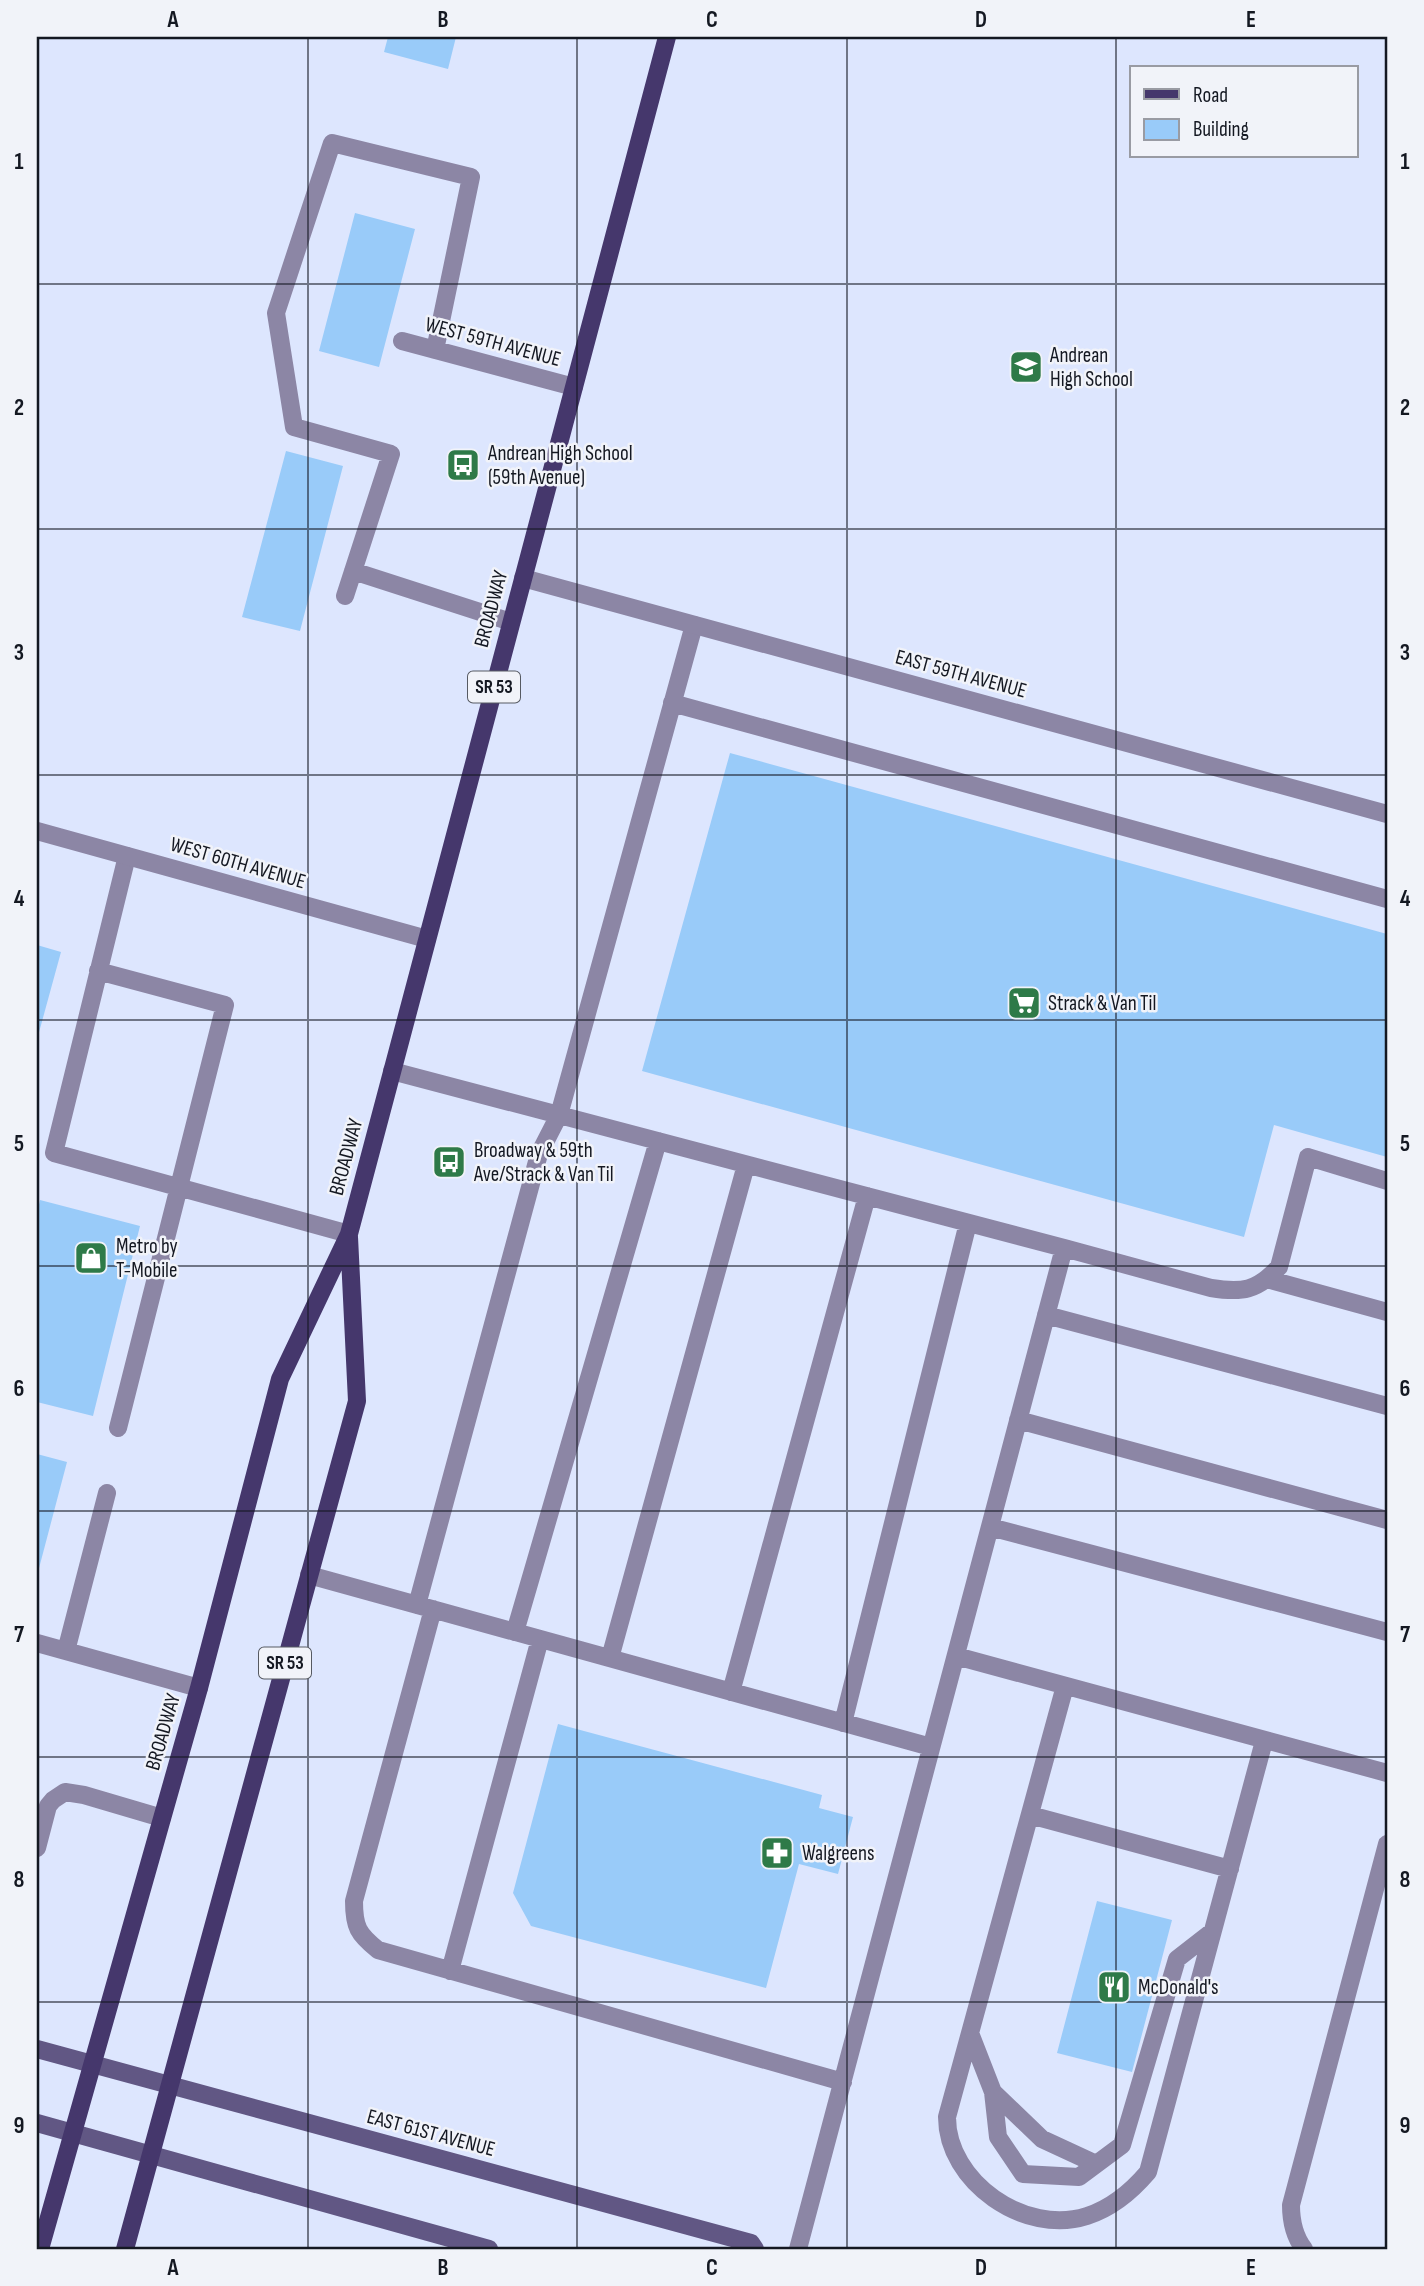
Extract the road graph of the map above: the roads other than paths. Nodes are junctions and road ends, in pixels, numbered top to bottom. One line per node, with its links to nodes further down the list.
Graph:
1 (667, 37): 4 (main road, BROADWAY / SR 53)
2 (402, 341): 3 (street, WEST 59TH AVENUE)
3 (435, 350): 4 (street, WEST 59TH AVENUE); 5 (street)
4 (574, 387): 6 (main road, BROADWAY / SR 53)
5 (353, 571): 7 (street); 8 (street)
6 (523, 578): 8 (main road, BROADWAY / SR 53); 9 (street, EAST 59TH AVENUE)
7 (345, 596)
8 (511, 622): 15 (main road, BROADWAY / SR 53)
9 (694, 625): 10 (street); 11 (street, EAST 59TH AVENUE)
10 (672, 703): 14 (street); 18 (street)
11 (1387, 814)
12 (37, 831): 13 (street, WEST 60TH AVENUE)
13 (127, 856): 15 (street, WEST 60TH AVENUE); 16 (street)
14 (1387, 899)
15 (427, 939): 17 (main road, BROADWAY / SR 53)
16 (98, 971): 22 (street); 22 (street)
17 (392, 1071): 18 (street); 25 (main road, BROADWAY / SR 53)
18 (559, 1115): 19 (street); 37 (street)
19 (658, 1141): 20 (street); 38 (street)
20 (746, 1165): 23 (street); 44 (street)
21 (1387, 1181): 27 (street)
22 (179, 1187): 25 (street); 32 (street)
23 (867, 1196): 24 (street); 47 (street)
24 (968, 1223): 26 (street); 48 (street)
25 (349, 1234): 36 (main road, BROADWAY / SR 53); 46 (main road, BROADWAY / SR 53)
26 (1065, 1248): 27 (street); 29 (street)
27 (1267, 1279): 28 (street)
28 (1387, 1312)
29 (1046, 1315): 30 (street); 31 (street)
30 (1387, 1406)
31 (1018, 1420): 34 (street); 35 (street)
32 (118, 1428)
33 (107, 1493): 42 (street)
34 (1387, 1520)
35 (990, 1527): 39 (street); 43 (street)
36 (309, 1575): 37 (street); 63 (main road, BROADWAY / SR 53)
37 (425, 1607): 38 (street); 58 (street)
38 (515, 1632): 40 (street)
39 (1387, 1632)
40 (540, 1639): 44 (street); 58 (street)
41 (37, 1643): 42 (street)
42 (66, 1651): 46 (street)
43 (956, 1656): 45 (street); 50 (street)
44 (610, 1658): 47 (street)
45 (1065, 1686): 49 (street); 52 (street)
46 (199, 1688): 53 (main road, BROADWAY / SR 53)
47 (731, 1692): 48 (street)
48 (843, 1723): 50 (street)
49 (1264, 1741): 51 (street); 56 (street)
50 (931, 1747): 62 (street)
51 (1387, 1773)
52 (1030, 1815): 56 (street); 59 (street)
53 (162, 1818): 55 (street); 61 (main road, BROADWAY / SR 53)
54 (1387, 1844): 75 (street)
55 (37, 1848)
56 (1230, 1869): 57 (street)
57 (1213, 1931): 59 (street); 68 (street)
58 (450, 1971): 62 (street)
59 (970, 2033): 64 (street)
60 (37, 2049): 61 (main road, EAST 61ST AVENUE)
61 (93, 2065): 63 (main road, EAST 61ST AVENUE); 66 (main road, BROADWAY / SR 53)
62 (843, 2082): 74 (street)
63 (168, 2086): 67 (main road, BROADWAY / SR 53); 73 (main road, EAST 61ST AVENUE)
64 (993, 2092): 68 (street); 68 (street)
65 (37, 2123): 66 (main road)
66 (73, 2133): 67 (main road); 70 (main road, BROADWAY / SR 53)
67 (149, 2154): 69 (main road); 71 (main road, BROADWAY / SR 53)
68 (1096, 2164)
69 (438, 2242): 72 (main road)
70 (40, 2249)
71 (125, 2249)
72 (489, 2249)
73 (755, 2249)
74 (798, 2249)
75 (1304, 2249)

